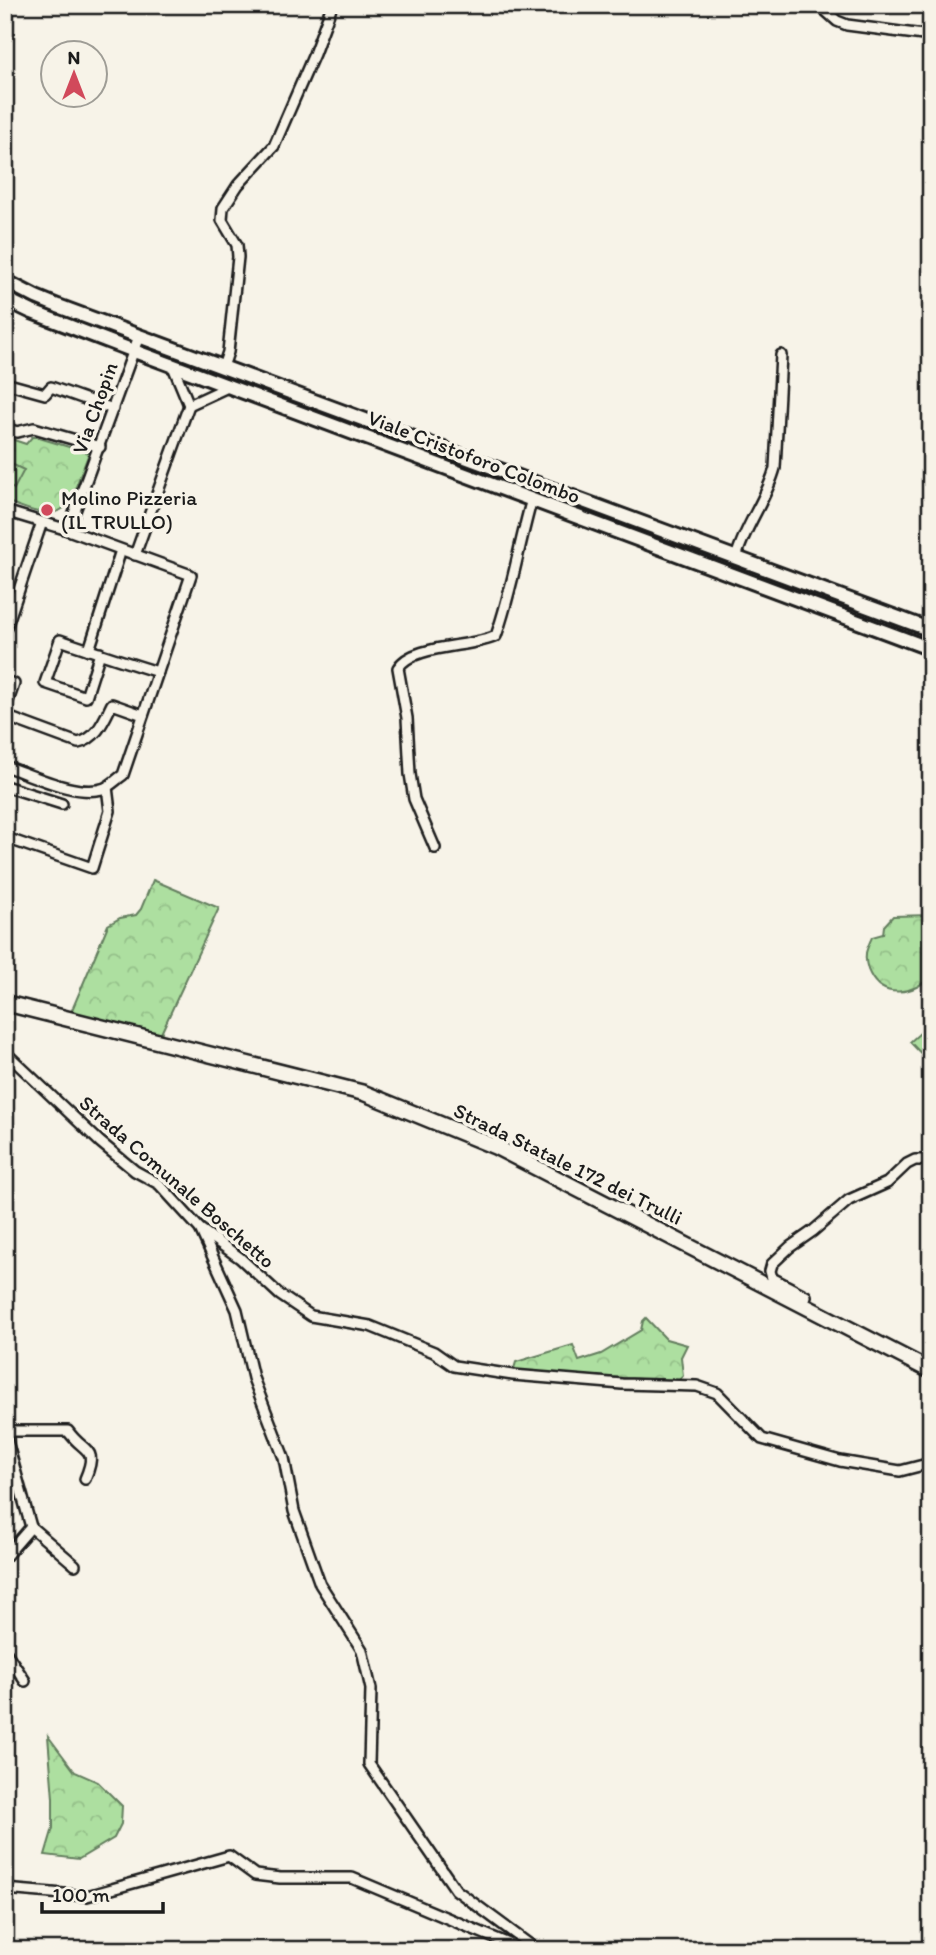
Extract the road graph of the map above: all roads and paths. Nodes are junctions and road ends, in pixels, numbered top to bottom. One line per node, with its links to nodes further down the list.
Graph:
1 (819, 5): 3 (street)
2 (331, 8): 9 (street)
3 (931, 36)
4 (7, 291): 5 (main road, Viale Cristoforo Colombo); 6 (main road, Viale Cristoforo Colombo)
5 (139, 336): 6 (street, Via Chopin); 9 (main road, Viale Cristoforo Colombo)
6 (134, 351): 8 (main road, Viale Cristoforo Colombo); 13 (street, Via Chopin)
7 (781, 355): 24 (street)
8 (172, 364): 11 (main road, Viale Cristoforo Colombo); 12 (street)
9 (223, 367): 16 (main road, Viale Cristoforo Colombo)
10 (5, 383): 13 (street)
11 (230, 386): 12 (street); 17 (main road, Viale Cristoforo Colombo)
12 (189, 405): 23 (street)
13 (113, 409): 15 (street, Via Chopin)
14 (5, 428): 15 (street)
15 (100, 447): 21 (street, Via Chopin)
16 (471, 460): 17 (street); 24 (main road, Viale Cristoforo Colombo)
17 (465, 475): 18 (main road, Viale Cristoforo Colombo)
18 (532, 499): 27 (main road, Viale Cristoforo Colombo); 42 (street)
19 (5, 510): 20 (street)
20 (42, 522): 21 (street); 25 (street)
21 (68, 530): 22 (street)
22 (121, 550): 23 (street); 28 (street)
23 (135, 555): 30 (street)
24 (736, 558): 26 (main road, Viale Cristoforo Colombo)
25 (6, 625)
26 (931, 630)
27 (931, 649)
28 (89, 650): 29 (street); 29 (street)
29 (100, 653): 30 (street)
30 (158, 672): 33 (street)
31 (5, 681): 32 (street)
32 (5, 710)
33 (143, 715): 34 (street); 38 (street)
34 (5, 716)
35 (5, 765): 36 (street)
36 (38, 777): 38 (street); 39 (street)
37 (5, 786): 39 (street)
38 (107, 787): 41 (street)
39 (32, 795): 40 (street)
40 (62, 804)
41 (12, 840)
42 (435, 848)
43 (5, 1003): 47 (main road, Strada Statale 172 dei Trulli)
44 (5, 1052): 46 (street, Strada Comunale Boschetto)
45 (931, 1160): 47 (street)
46 (200, 1229): 50 (street, Strada Comunale Boschetto); 59 (street)
47 (803, 1305): 48 (main road, Strada Statale 172 dei Trulli)
48 (931, 1371)
49 (5, 1432): 51 (street); 52 (street)
50 (931, 1463)
51 (85, 1479)
52 (32, 1527): 53 (street); 54 (street)
53 (5, 1558)
54 (75, 1565)
55 (5, 1651): 56 (street)
56 (24, 1681)
57 (5, 1889): 58 (street)
58 (523, 1950)
59 (537, 1950)

